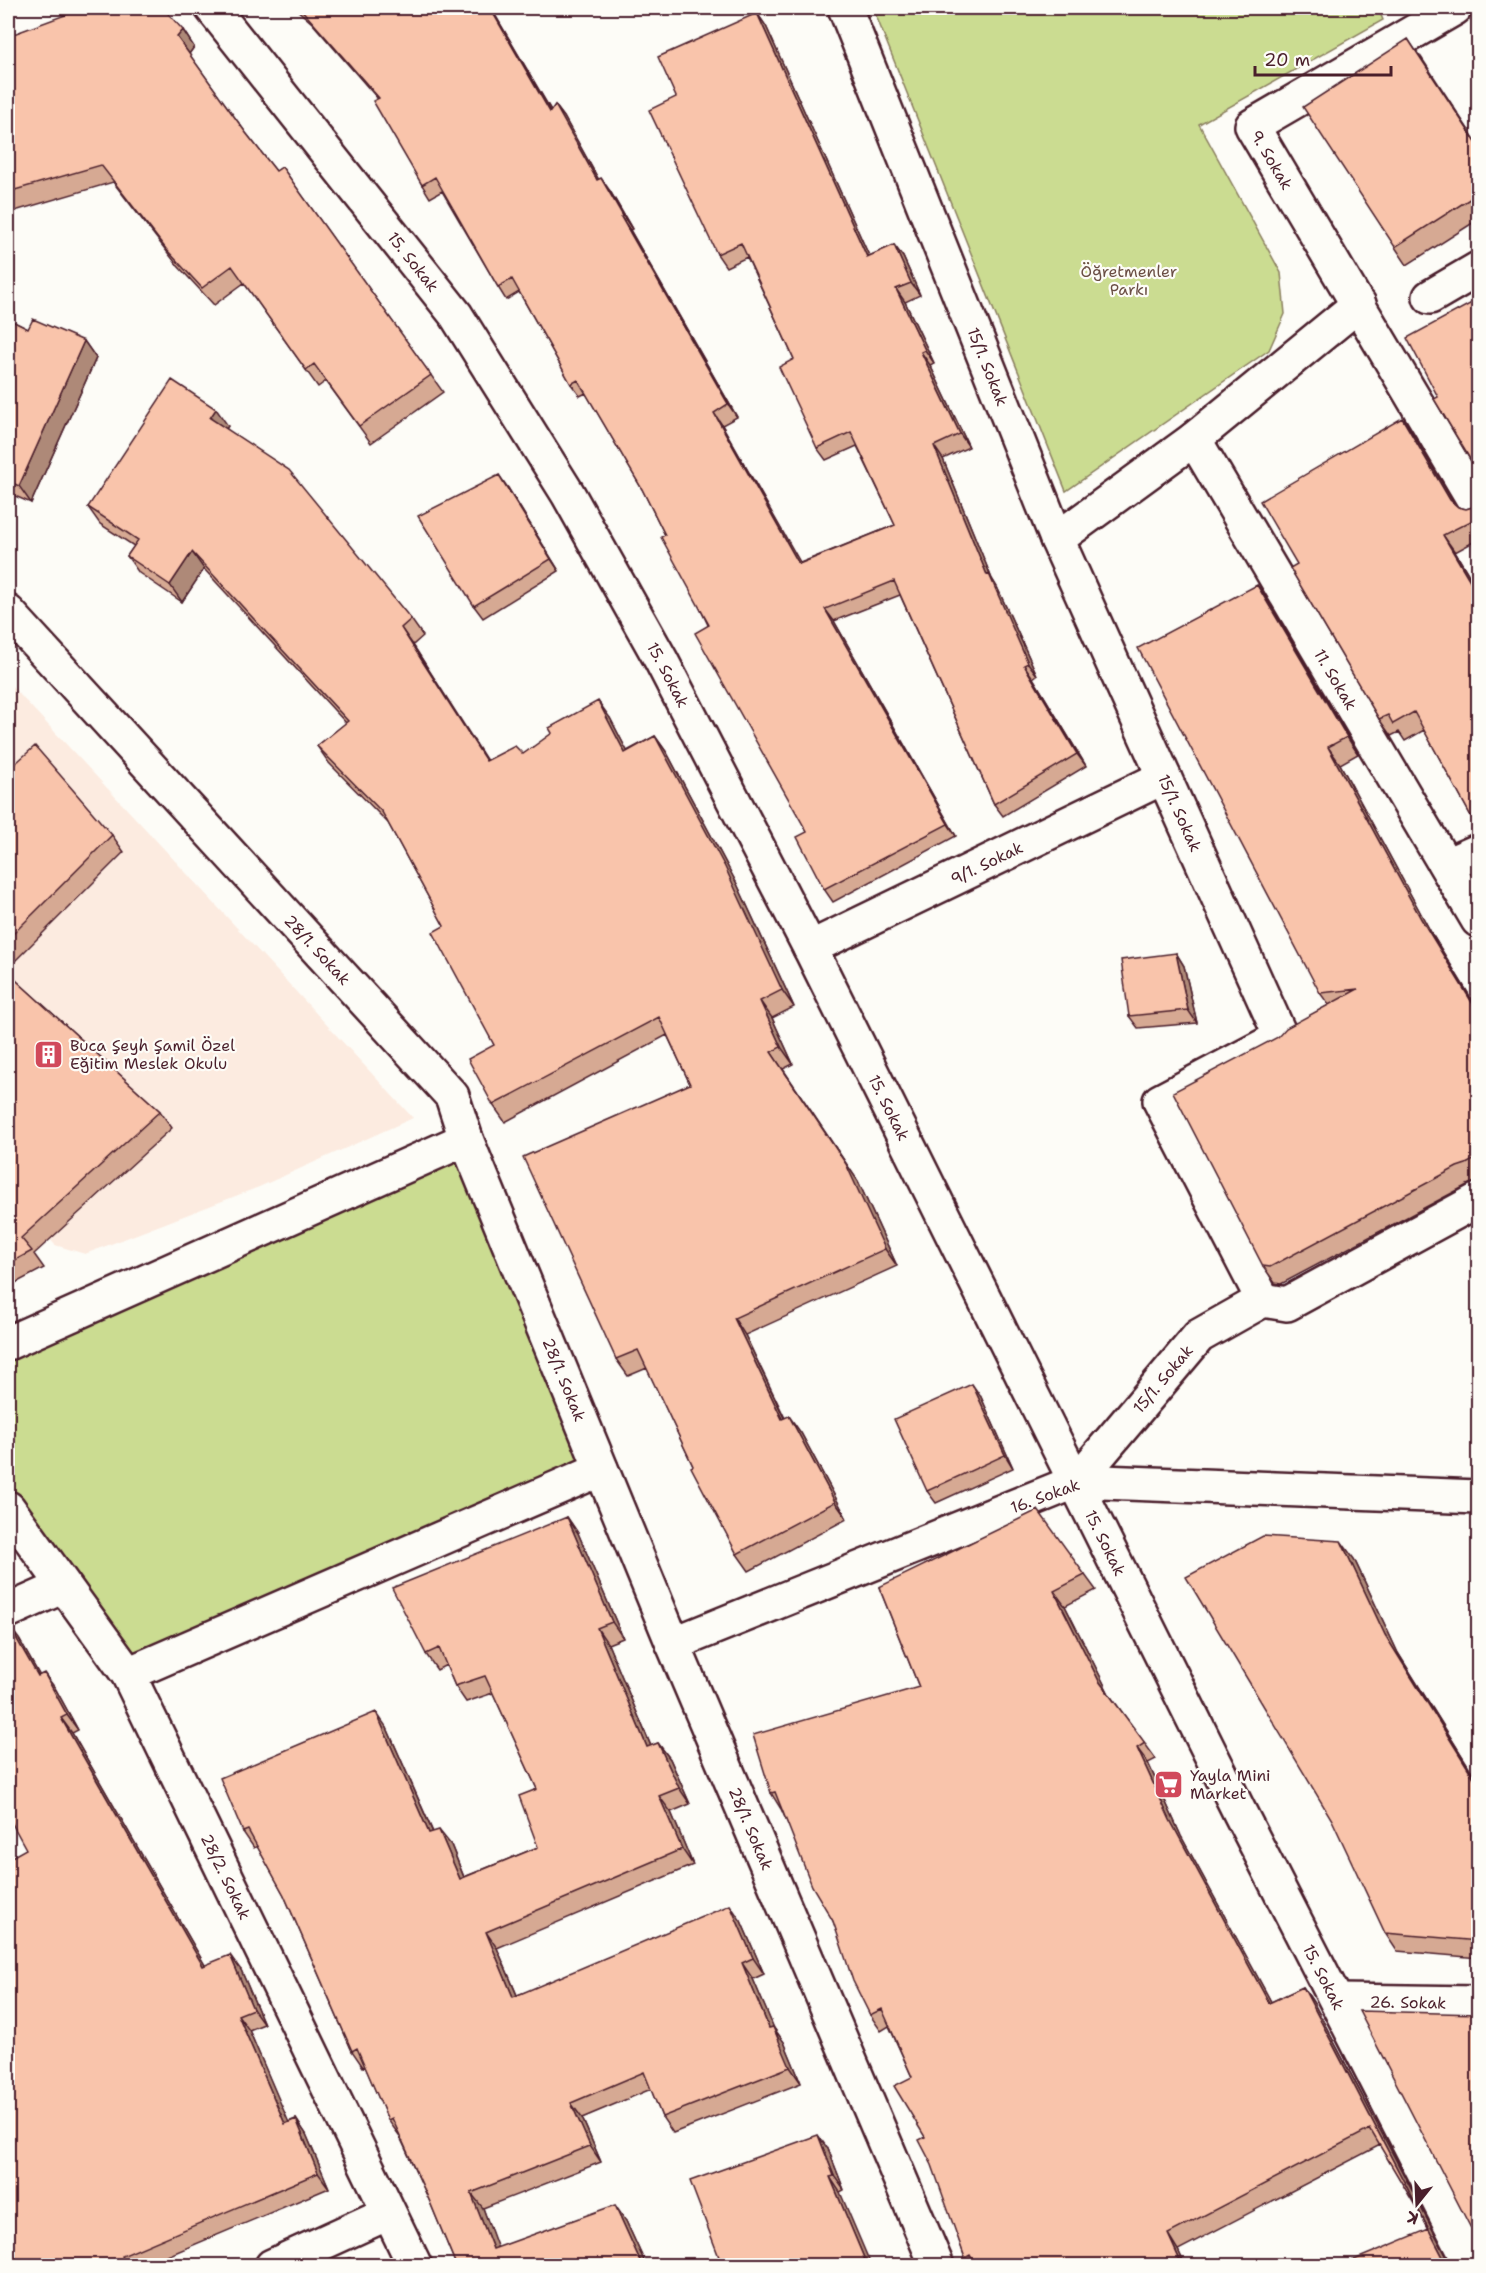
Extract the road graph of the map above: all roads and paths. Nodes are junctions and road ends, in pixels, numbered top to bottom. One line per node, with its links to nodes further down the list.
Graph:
1 (212, 8): 15 (street, 15. Sokak)
2 (845, 8): 9 (street, 15/1. Sokak)
3 (1455, 8): 6 (street, 9. Sokak)
4 (1479, 269): 5 (street)
5 (1430, 297)
6 (1359, 304): 7 (street); 8 (street, 9. Sokak)
7 (1194, 439): 9 (street); 13 (street, 11. Sokak)
8 (1479, 507)
9 (1057, 538): 11 (street, 15/1. Sokak)
10 (8, 612): 16 (street, 28/1. Sokak)
11 (1164, 777): 15 (street, 9/1. Sokak); 18 (street, 15/1. Sokak)
12 (1479, 851): 13 (street)
13 (1446, 865): 14 (street, 11. Sokak)
14 (1479, 920)
15 (810, 948): 21 (street, 15. Sokak)
16 (466, 1139): 19 (street); 20 (street, 28/1. Sokak)
17 (1479, 1200): 18 (street)
18 (1263, 1300): 21 (street, 15/1. Sokak)
19 (8, 1343)
20 (601, 1469): 26 (street, 28/1. Sokak); 27 (street)
21 (1077, 1481): 22 (street, 16. Sokak); 26 (street, 16. Sokak); 28 (street, 15. Sokak)
22 (1479, 1497)
23 (8, 1508): 24 (street, 28/2. Sokak)
24 (64, 1586): 25 (street); 27 (street, 28/2. Sokak)
25 (8, 1611)
26 (673, 1644): 33 (street, 28/1. Sokak)
27 (128, 1674): 30 (street, 28/2. Sokak)
28 (1338, 2001): 29 (street, 26. Sokak); 34 (street, 15. Sokak)
29 (1479, 2003)
30 (388, 2213): 31 (street); 32 (street, 28/2. Sokak)
31 (272, 2265)
32 (415, 2265)
33 (937, 2265)
34 (1472, 2265)

